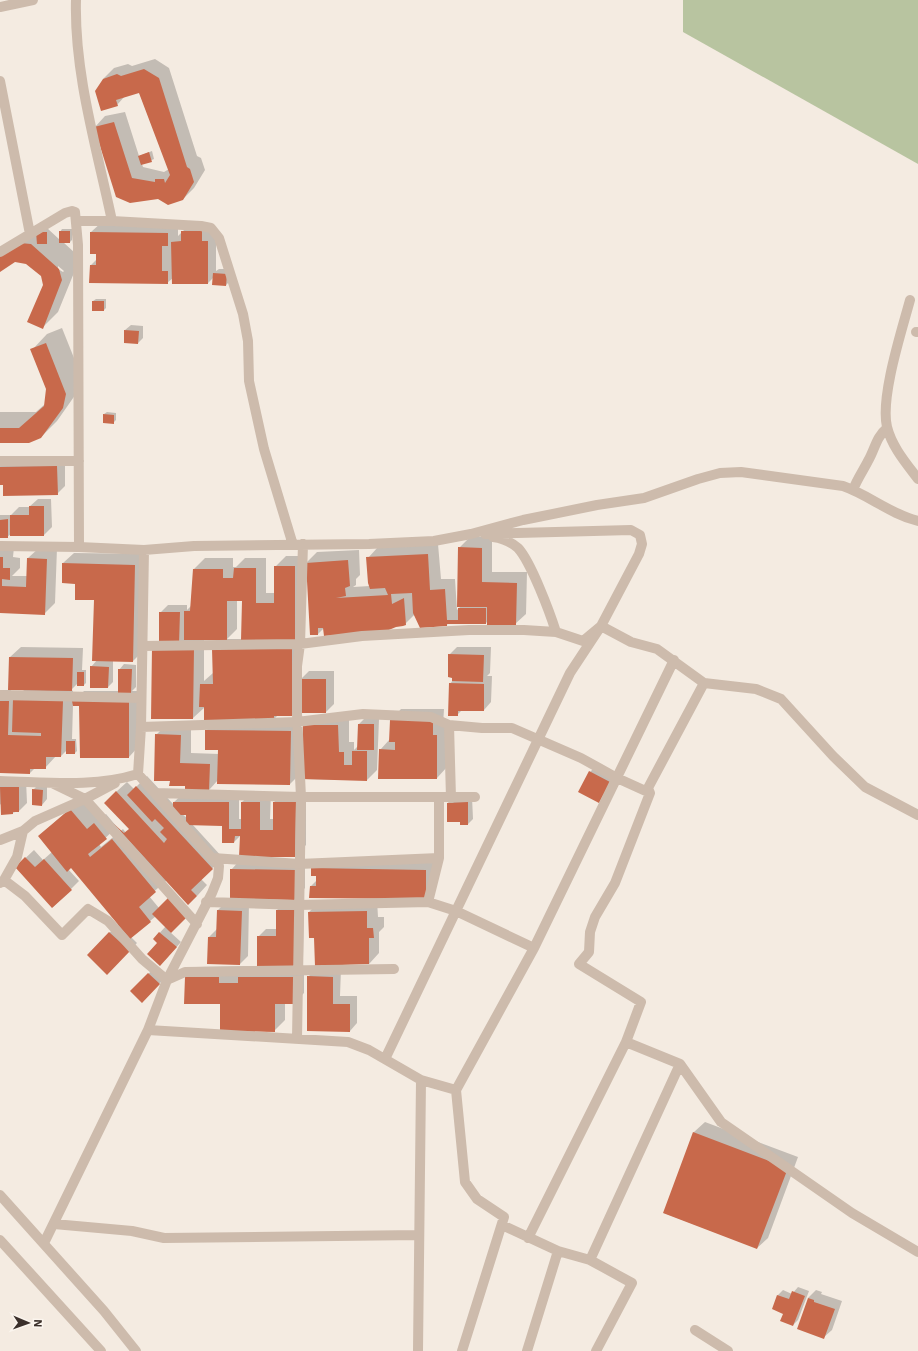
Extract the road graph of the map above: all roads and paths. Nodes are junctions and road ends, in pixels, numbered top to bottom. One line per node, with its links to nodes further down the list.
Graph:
1 (33, 0): 3 (street)
2 (76, 0): 6 (street)
3 (0, 6)
4 (0, 81): 7 (street)
5 (77, 221): 6 (street); 7 (street); 12 (street)
6 (112, 221): 17 (street)
7 (30, 234): 8 (street)
8 (0, 252)
9 (910, 300): 10 (street)
10 (887, 428): 13 (street); 14 (street)
11 (0, 461): 12 (street)
12 (79, 461): 19 (street)
13 (918, 479)
14 (853, 490): 15 (street); 16 (street)
15 (918, 521)
16 (471, 534): 17 (street); 21 (street); 22 (street)
17 (298, 544): 20 (street); 23 (street)
18 (0, 546): 19 (street)
19 (80, 547): 20 (street)
20 (144, 550): 24 (street)
21 (601, 626): 22 (street); 25 (street); 32 (street)
22 (556, 632): 23 (street)
23 (300, 644): 24 (street); 29 (street)
24 (143, 646): 28 (street)
25 (674, 660): 26 (street); 34 (street)
26 (704, 683): 39 (street); 45 (street)
27 (0, 695): 28 (street)
28 (141, 698): 31 (street)
29 (297, 722): 30 (street); 31 (street); 40 (street)
30 (449, 725): 32 (street); 43 (street)
31 (142, 727): 33 (street)
32 (539, 739): 34 (street); 55 (street)
33 (138, 774): 35 (street); 38 (street)
34 (617, 778): 39 (street); 57 (street)
35 (120, 780): 37 (street); 44 (street)
36 (0, 781): 37 (street)
37 (48, 782): 44 (street)
38 (155, 793): 40 (street); 48 (street)
39 (650, 793): 63 (street)
40 (301, 797): 42 (street); 50 (street)
41 (475, 797): 43 (street)
42 (439, 798): 43 (street); 49 (street)
43 (451, 798)
44 (85, 799): 46 (street); 56 (street)
45 (918, 815)
46 (23, 831): 47 (street); 51 (street)
47 (0, 840)
48 (213, 858): 50 (street); 52 (street)
49 (439, 858): 50 (street); 53 (street)
50 (299, 864): 54 (street)
51 (2, 881): 60 (street)
52 (206, 902): 54 (street); 56 (street)
53 (428, 902): 54 (street); 55 (street)
54 (299, 905): 59 (street)
55 (456, 911): 57 (street); 64 (street)
56 (197, 924): 60 (street)
57 (534, 948): 67 (street)
58 (394, 969): 59 (street)
59 (298, 971): 60 (street); 62 (street)
60 (167, 980): 61 (street)
61 (148, 1030): 62 (street); 69 (street)
62 (297, 1039): 64 (street)
63 (626, 1042): 65 (street); 72 (street)
64 (385, 1059): 66 (street)
65 (680, 1064): 76 (street); 77 (street)
66 (421, 1080): 67 (street); 71 (street)
67 (456, 1090): 70 (street)
68 (0, 1195): 74 (street)
69 (54, 1224): 71 (street); 74 (street)
70 (502, 1225): 72 (street); 82 (street)
71 (419, 1235): 81 (street)
72 (528, 1238): 75 (street)
73 (0, 1240): 79 (street)
74 (44, 1243): 80 (street)
75 (558, 1251): 77 (street); 83 (street)
76 (918, 1252)
77 (590, 1260): 84 (street)
78 (695, 1330): 85 (street)
79 (101, 1351)
80 (136, 1351)
81 (418, 1351)
82 (462, 1351)
83 (527, 1351)
84 (596, 1351)
85 (728, 1351)

